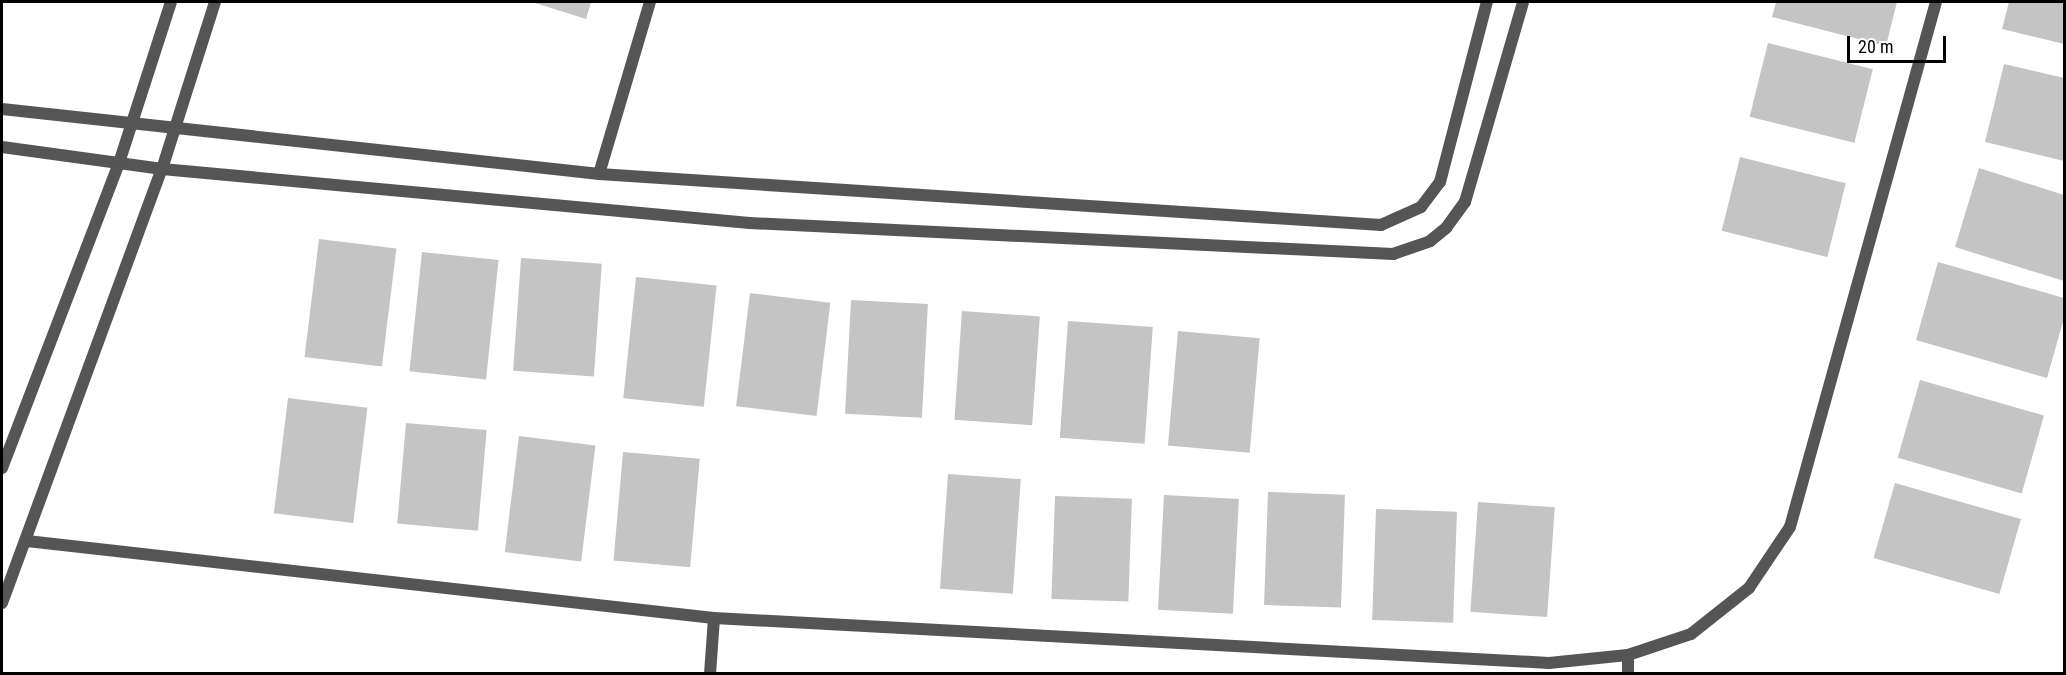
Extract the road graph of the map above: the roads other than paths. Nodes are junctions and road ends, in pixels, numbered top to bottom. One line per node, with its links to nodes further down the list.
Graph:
1 (171, 2): 8 (street)
2 (215, 2): 9 (street)
3 (650, 2): 13 (street)
4 (1487, 2): 13 (street)
5 (1523, 2): 12 (street)
6 (1936, 2): 18 (street)
7 (2, 109): 8 (street)
8 (132, 126): 9 (street); 11 (street)
9 (175, 131): 12 (street); 13 (street)
10 (2, 147): 11 (street)
11 (119, 163): 12 (street); 14 (street)
12 (162, 169): 15 (street)
13 (599, 174)
14 (2, 468)
15 (27, 541): 16 (street); 17 (street)
16 (2, 603)
17 (714, 618): 18 (street); 19 (street)
18 (1628, 655): 20 (street)
19 (710, 674)
20 (1628, 674)

